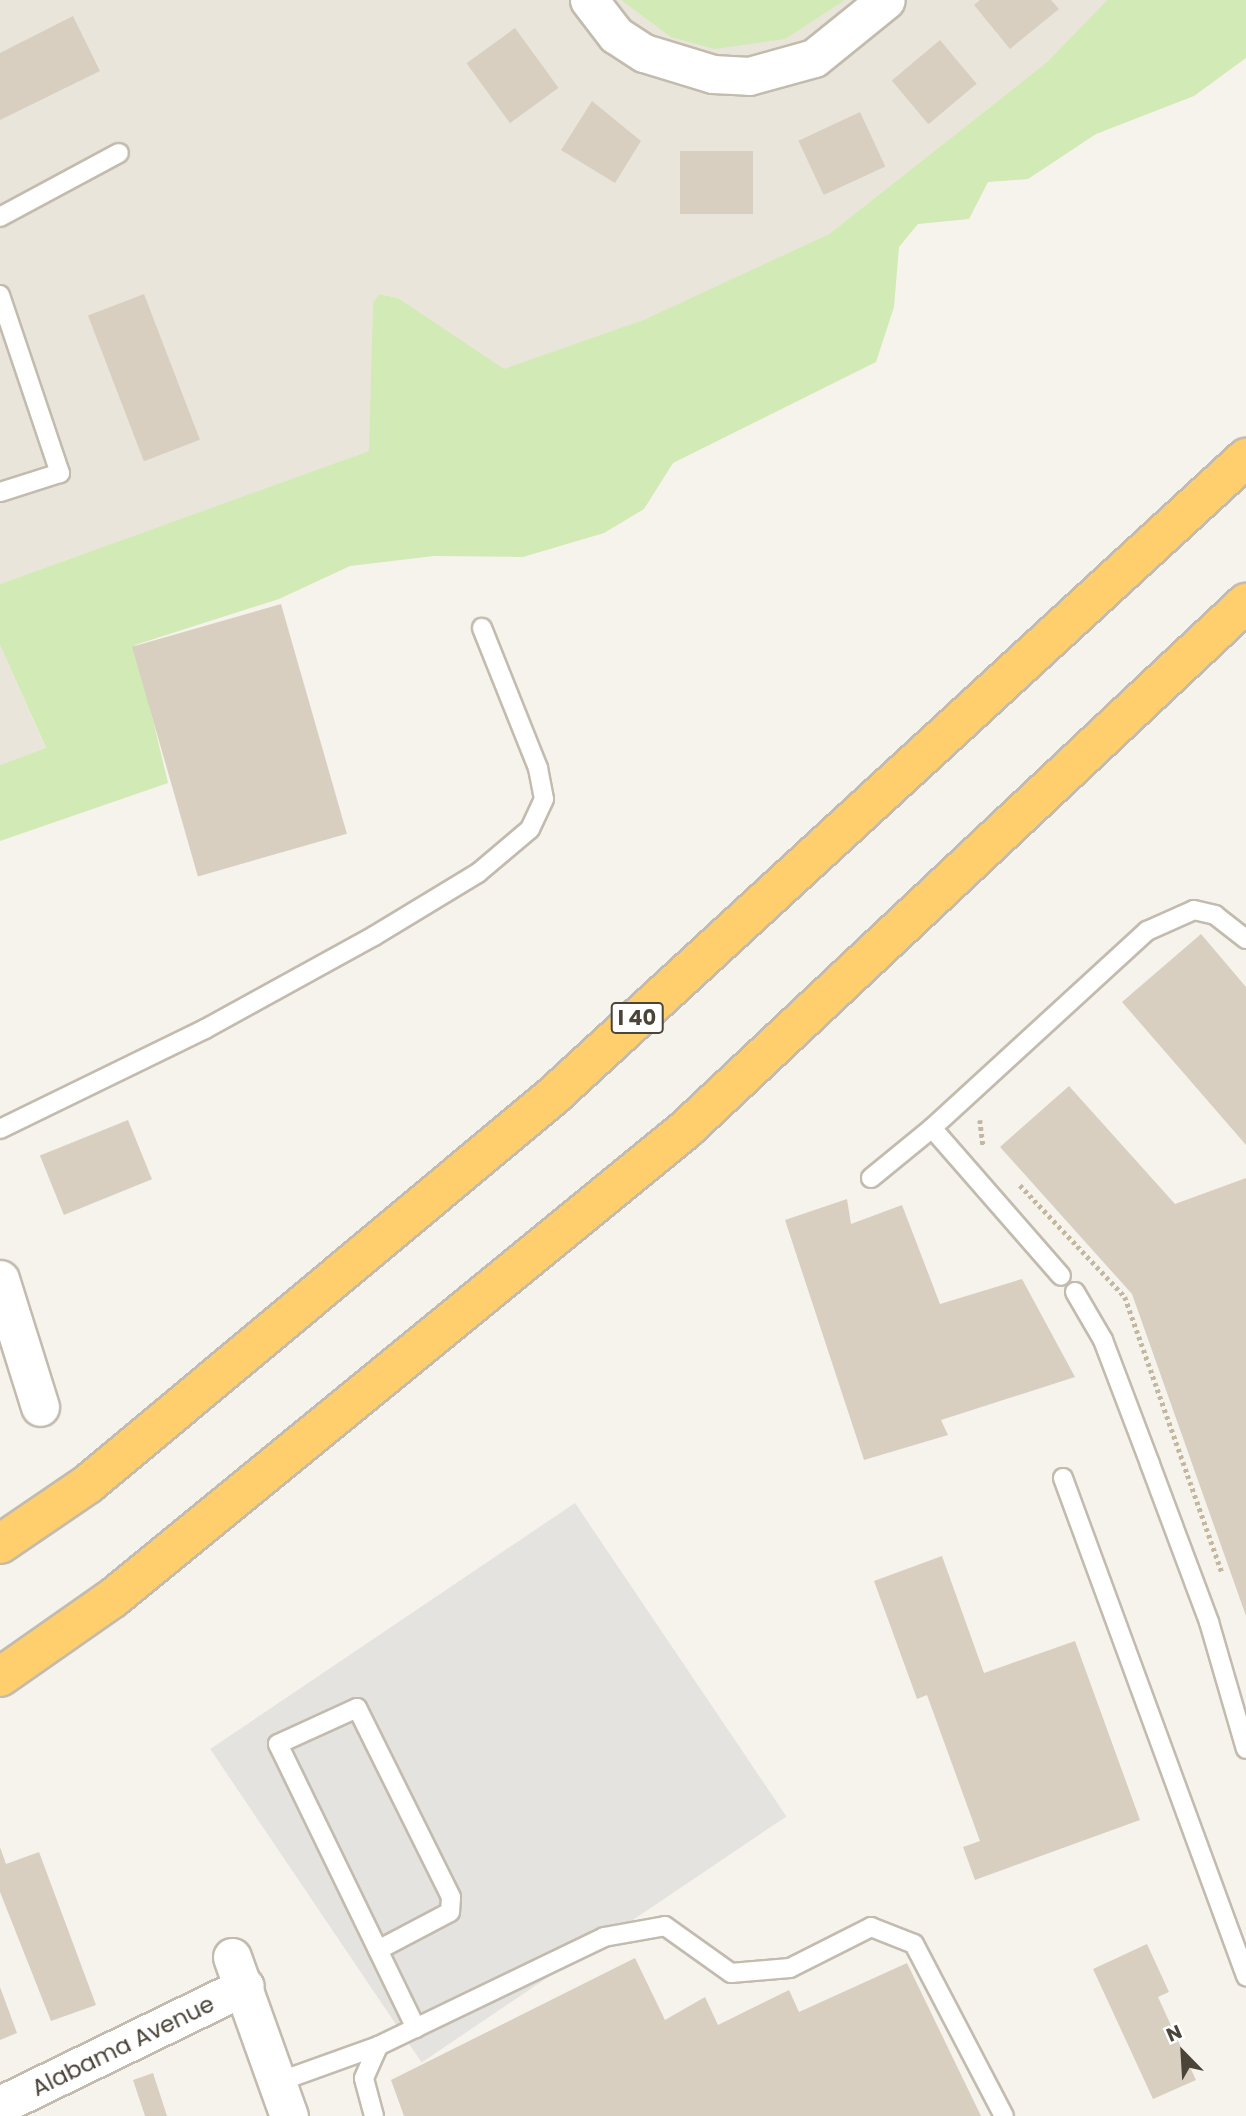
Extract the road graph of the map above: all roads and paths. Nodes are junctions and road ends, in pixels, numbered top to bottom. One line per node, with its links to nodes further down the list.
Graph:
1 (589, 0): 2 (street)
2 (886, 0)
3 (119, 153): 4 (lane)
4 (0, 217)
5 (0, 295): 7 (lane)
6 (1246, 458): 19 (highway, I 40)
7 (0, 492)
8 (1246, 604): 20 (highway)
9 (482, 628): 12 (lane)
10 (1246, 939): 11 (lane)
11 (932, 1128): 13 (lane); 14 (lane)
12 (0, 1129)
13 (871, 1178)
14 (1061, 1276)
15 (0, 1279): 17 (street)
16 (1075, 1292): 21 (lane)
17 (40, 1407)
18 (1063, 1478): 23 (lane)
19 (0, 1544)
20 (0, 1677)
21 (1246, 1749)
22 (378, 1950): 22 (lane); 24 (lane)
23 (1246, 1976)
24 (416, 2028): 25 (lane); 29 (lane)
25 (378, 2046): 26 (lane); 28 (lane)
26 (283, 2099): 27 (street, Alabama Avenue)
27 (0, 2105)
28 (374, 2116)
29 (1004, 2116)

